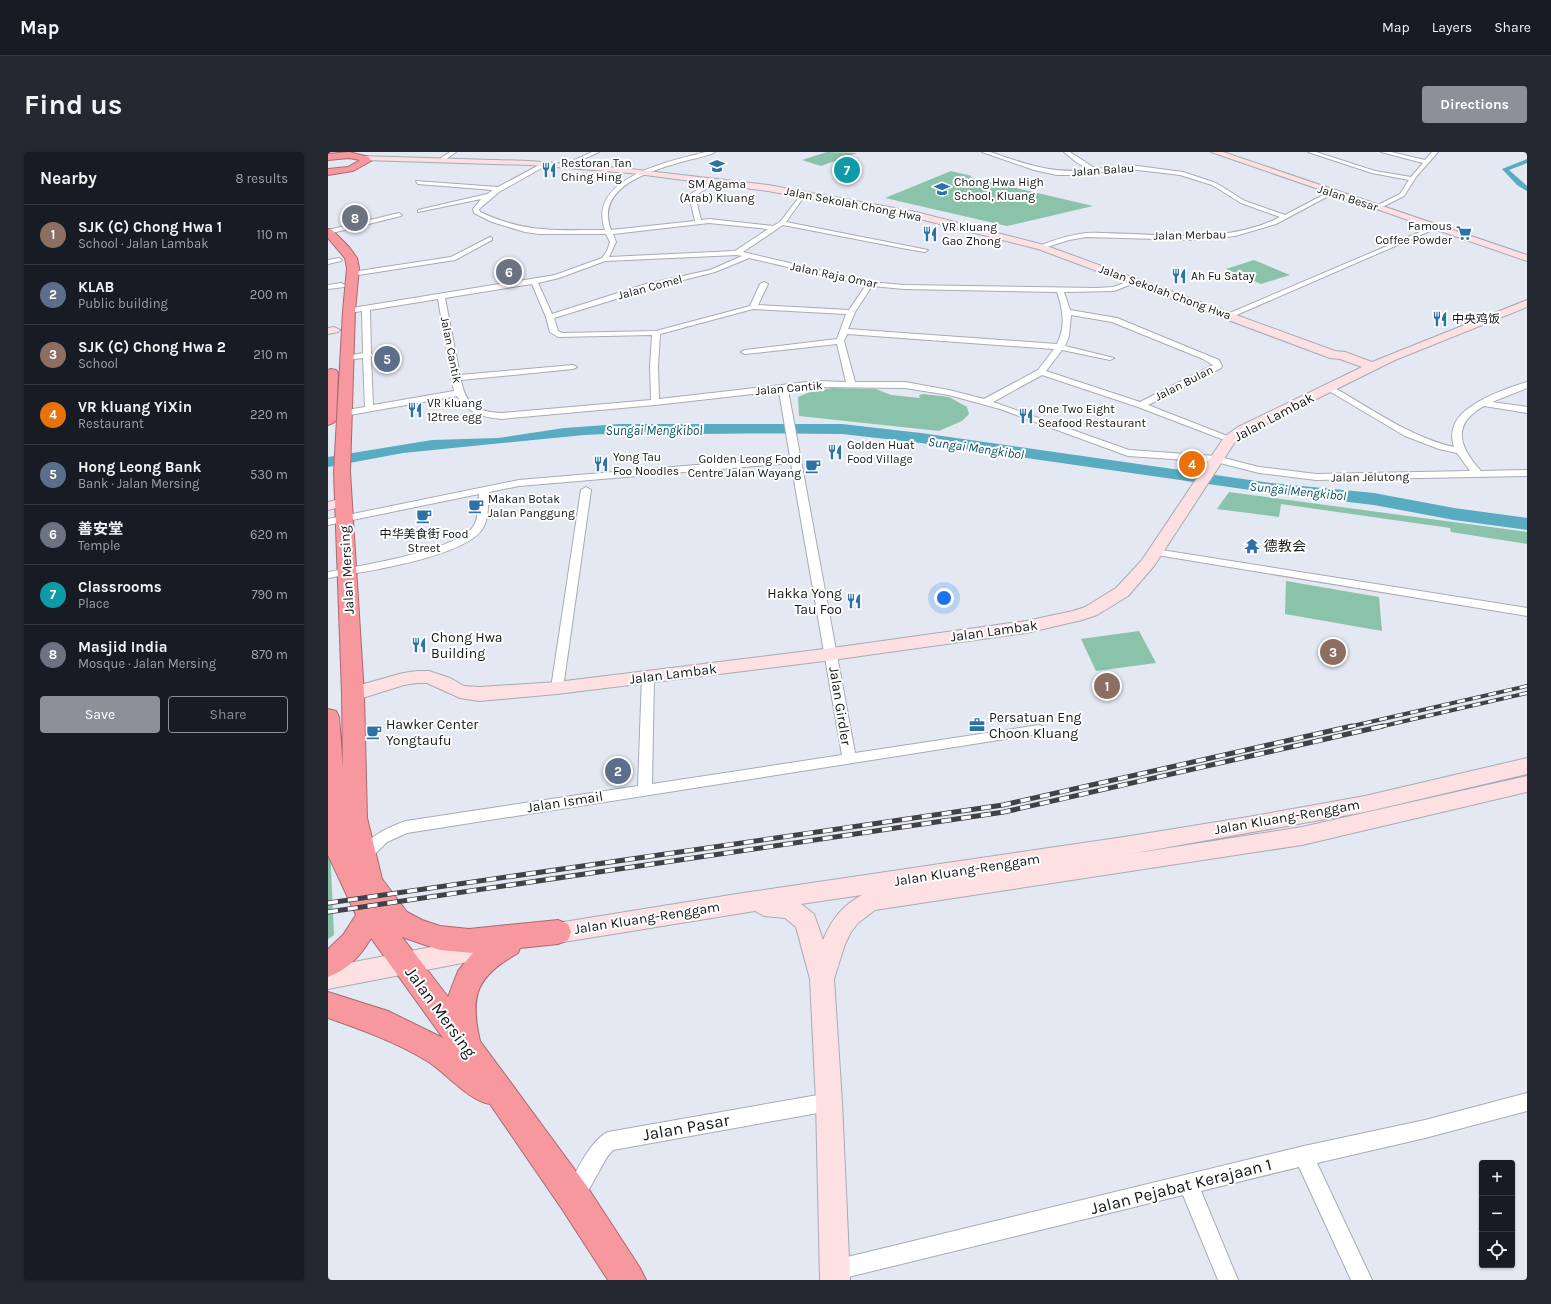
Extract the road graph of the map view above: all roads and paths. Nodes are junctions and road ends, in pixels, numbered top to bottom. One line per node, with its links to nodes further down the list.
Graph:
1 (453, 152): 13 (street)
2 (596, 152): 16 (street)
3 (712, 152): 20 (street)
4 (985, 152): 18 (street, Jalan Balau)
5 (1067, 152): 18 (street)
6 (1215, 152): 26 (street, Jalan Besar)
7 (1224, 152): 29 (street, Jalan Besar)
8 (1311, 152): 21 (street)
9 (1384, 152): 14 (street)
10 (1435, 152): 14 (street)
11 (331, 155): 12 (highway)
12 (361, 157): 13 (street, Jalan Sekolah Chong Hwa); 17 (highway)
13 (443, 159): 15 (street, Jalan Sekolah Chong Hwa)
14 (1426, 162): 21 (street)
15 (545, 164): 16 (street, Jalan Sekolah Chong Hwa); 25 (street)
16 (564, 166): 20 (street, Jalan Sekolah Chong Hwa)
17 (350, 169): 19 (highway); 22 (highway)
18 (1094, 170): 32 (street, Jalan Balau)
19 (328, 172)
20 (643, 173): 23 (street, Jalan Sekolah Chong Hwa); 38 (street)
21 (1412, 179): 29 (street)
22 (328, 180)
23 (714, 181): 27 (street, Jalan Sekolah Chong Hwa); 33 (street)
24 (418, 182): 25 (street)
25 (500, 189): 28 (street)
26 (1331, 193): 32 (street, Jalan Merbau); 35 (street, Jalan Besar)
27 (803, 194): 34 (street); 41 (street, Jalan Sekolah Chong Hwa)
28 (489, 196): 30 (street); 38 (street)
29 (1382, 206): 45 (street, Jalan Besar)
30 (420, 211)
31 (399, 215): 37 (street)
32 (1286, 217): 41 (street, Jalan Merbau)
33 (698, 221): 36 (street); 38 (street)
34 (782, 224): 36 (street); 42 (street)
35 (1436, 227): 45 (street, Jalan Besar); 63 (street)
36 (775, 228): 43 (street)
37 (328, 232): 48 (highway, Jalan Mersing)
38 (609, 232): 46 (street)
39 (490, 239): 48 (street)
40 (328, 246): 47 (highway)
41 (1041, 247): 49 (street, Jalan Sekolah Chong Hwa)
42 (925, 250)
43 (737, 253): 44 (street, Jalan Raja Omar); 46 (street, Jalan Raja Omar)
44 (748, 256): 52 (street, Jalan Raja Omar); 64 (street, Jalan Comel)
45 (1527, 257)
46 (604, 259): 50 (street, Jalan Raja Omar)
47 (333, 261): 53 (highway)
48 (352, 274): 60 (highway, Jalan Mersing)
49 (1135, 281): 55 (street, Jalan Raja Omar); 63 (street, Jalan Sekolah Chong Hwa)
50 (534, 282): 56 (street, Jalan Raja Omar); 64 (street)
51 (764, 284): 58 (street)
52 (870, 284): 55 (street, Jalan Raja Omar); 61 (street)
53 (341, 285): 54 (street); 65 (highway)
54 (328, 287)
55 (1060, 290): 62 (street)
56 (441, 297): 59 (street, Jalan Raja Omar); 79 (street, Jalan Cantik)
57 (1527, 303): 77 (street, Jalan Lambak)
58 (753, 307): 61 (street); 67 (street)
59 (366, 308): 60 (street, Jalan Raja Omar); 72 (street)
60 (349, 311): 73 (highway, Jalan Mersing)
61 (851, 312): 66 (street)
62 (1068, 312): 70 (street); 88 (street, Jalan Bulan)
63 (1229, 315): 77 (street, Jalan Sekolah Chong Hwa)
64 (550, 317): 67 (street)
65 (331, 331): 69 (highway)
66 (844, 331): 68 (street); 70 (street)
67 (656, 333): 85 (street)
68 (840, 341): 71 (street); 80 (street)
69 (333, 345)
70 (1060, 347): 74 (street); 78 (street)
71 (745, 352)
72 (368, 355): 73 (street); 89 (street)
73 (347, 358): 91 (highway, Jalan Mersing)
74 (1110, 358)
75 (332, 360): 92 (highway)
76 (573, 367): 79 (street)
77 (1369, 368): 83 (street, Jalan Lambak)
78 (1041, 372): 86 (street); 88 (street, Jalan Bulan)
79 (456, 378): 84 (street, Jalan Cantik)
80 (851, 383): 82 (street, Jalan Cantik); 86 (street, Jalan Cantik)
81 (1527, 384): 87 (street)
82 (783, 388): 85 (street, Jalan Cantik); 95 (street, Jalan Girdler)
83 (1328, 388): 93 (street, Jalan Lambak); 94 (street)
84 (459, 393): 85 (street, Jalan Cantik); 89 (street)
85 (655, 402)
86 (984, 403): 96 (street, Jalan Cantik)
87 (1484, 403): 90 (street); 94 (street)
88 (1141, 405): 93 (street)
89 (370, 409): 91 (street)
90 (1527, 410)
91 (344, 413): 101 (highway, Jalan Mersing)
92 (328, 420)
93 (1230, 439): 96 (street, Jalan Lambak)
94 (1460, 451): 98 (street)
95 (793, 460): 99 (street); 105 (street, Jalan Girdler)
96 (1214, 462): 98 (street, Jalan Jelutong); 102 (street, Jalan Lambak)
97 (1527, 473): 98 (street, Jalan Jelutong)
98 (1479, 475)
99 (484, 490): 101 (street); 103 (street)
100 (586, 490): 107 (street)
101 (336, 512): 103 (highway, Jalan Mersing)
102 (1155, 552): 104 (street); 105 (street, Jalan Lambak)
103 (337, 573): 108 (highway, Jalan Mersing)
104 (1527, 612)
105 (832, 654): 106 (street, Jalan Lambak); 111 (street, Jalan Girdler)
106 (648, 677): 107 (street, Jalan Lambak); 114 (street)
107 (557, 688): 108 (street, Jalan Lambak)
108 (354, 694): 109 (highway, Jalan Mersing); 117 (highway, Jalan Mersing)
109 (329, 723): 115 (highway, Jalan Mersing)
110 (1039, 730): 111 (street, Jalan Ismail)
111 (849, 759): 114 (street, Jalan Ismail)
112 (1527, 766): 118 (street, Jalan Kluang-Renggam)
113 (1527, 784): 125 (street, Jalan Kluang-Renggam)
114 (645, 789): 117 (street, Jalan Ismail)
115 (330, 807): 116 (highway, Jalan Mersing)
116 (332, 836): 119 (highway, Jalan Mersing)
117 (363, 857): 119 (highway, Jalan Mersing)
118 (743, 903): 120 (street, Jalan Kluang-Renggam); 125 (street)
119 (378, 912): 120 (highway); 122 (highway, Jalan Mersing); 123 (highway)
120 (558, 932): 121 (street, Jalan Kluang-Renggam)
121 (508, 944): 122 (street, Jalan Kluang-Renggam); 127 (highway)
122 (406, 962): 124 (street, Jalan Kluang-Renggam); 127 (highway, Jalan Mersing)
123 (328, 964)
124 (328, 978)
125 (822, 979): 128 (street)
126 (328, 1005): 130 (highway)
127 (467, 1047): 130 (highway, Jalan Mersing)
128 (829, 1102): 133 (street, Jalan Pasar); 134 (street)
129 (1527, 1102): 131 (street, Jalan Pejabat Kerajaan 1)
130 (508, 1103): 133 (highway, Jalan Mersing)
131 (1304, 1156): 132 (street, Jalan Pejabat Kerajaan 1); 137 (street)
132 (1188, 1184): 134 (street, Jalan Pejabat Kerajaan 1); 136 (street)
133 (574, 1197): 135 (highway, Jalan Mersing)
134 (835, 1275)
135 (628, 1280)
136 (1228, 1280)
137 (1362, 1280)

